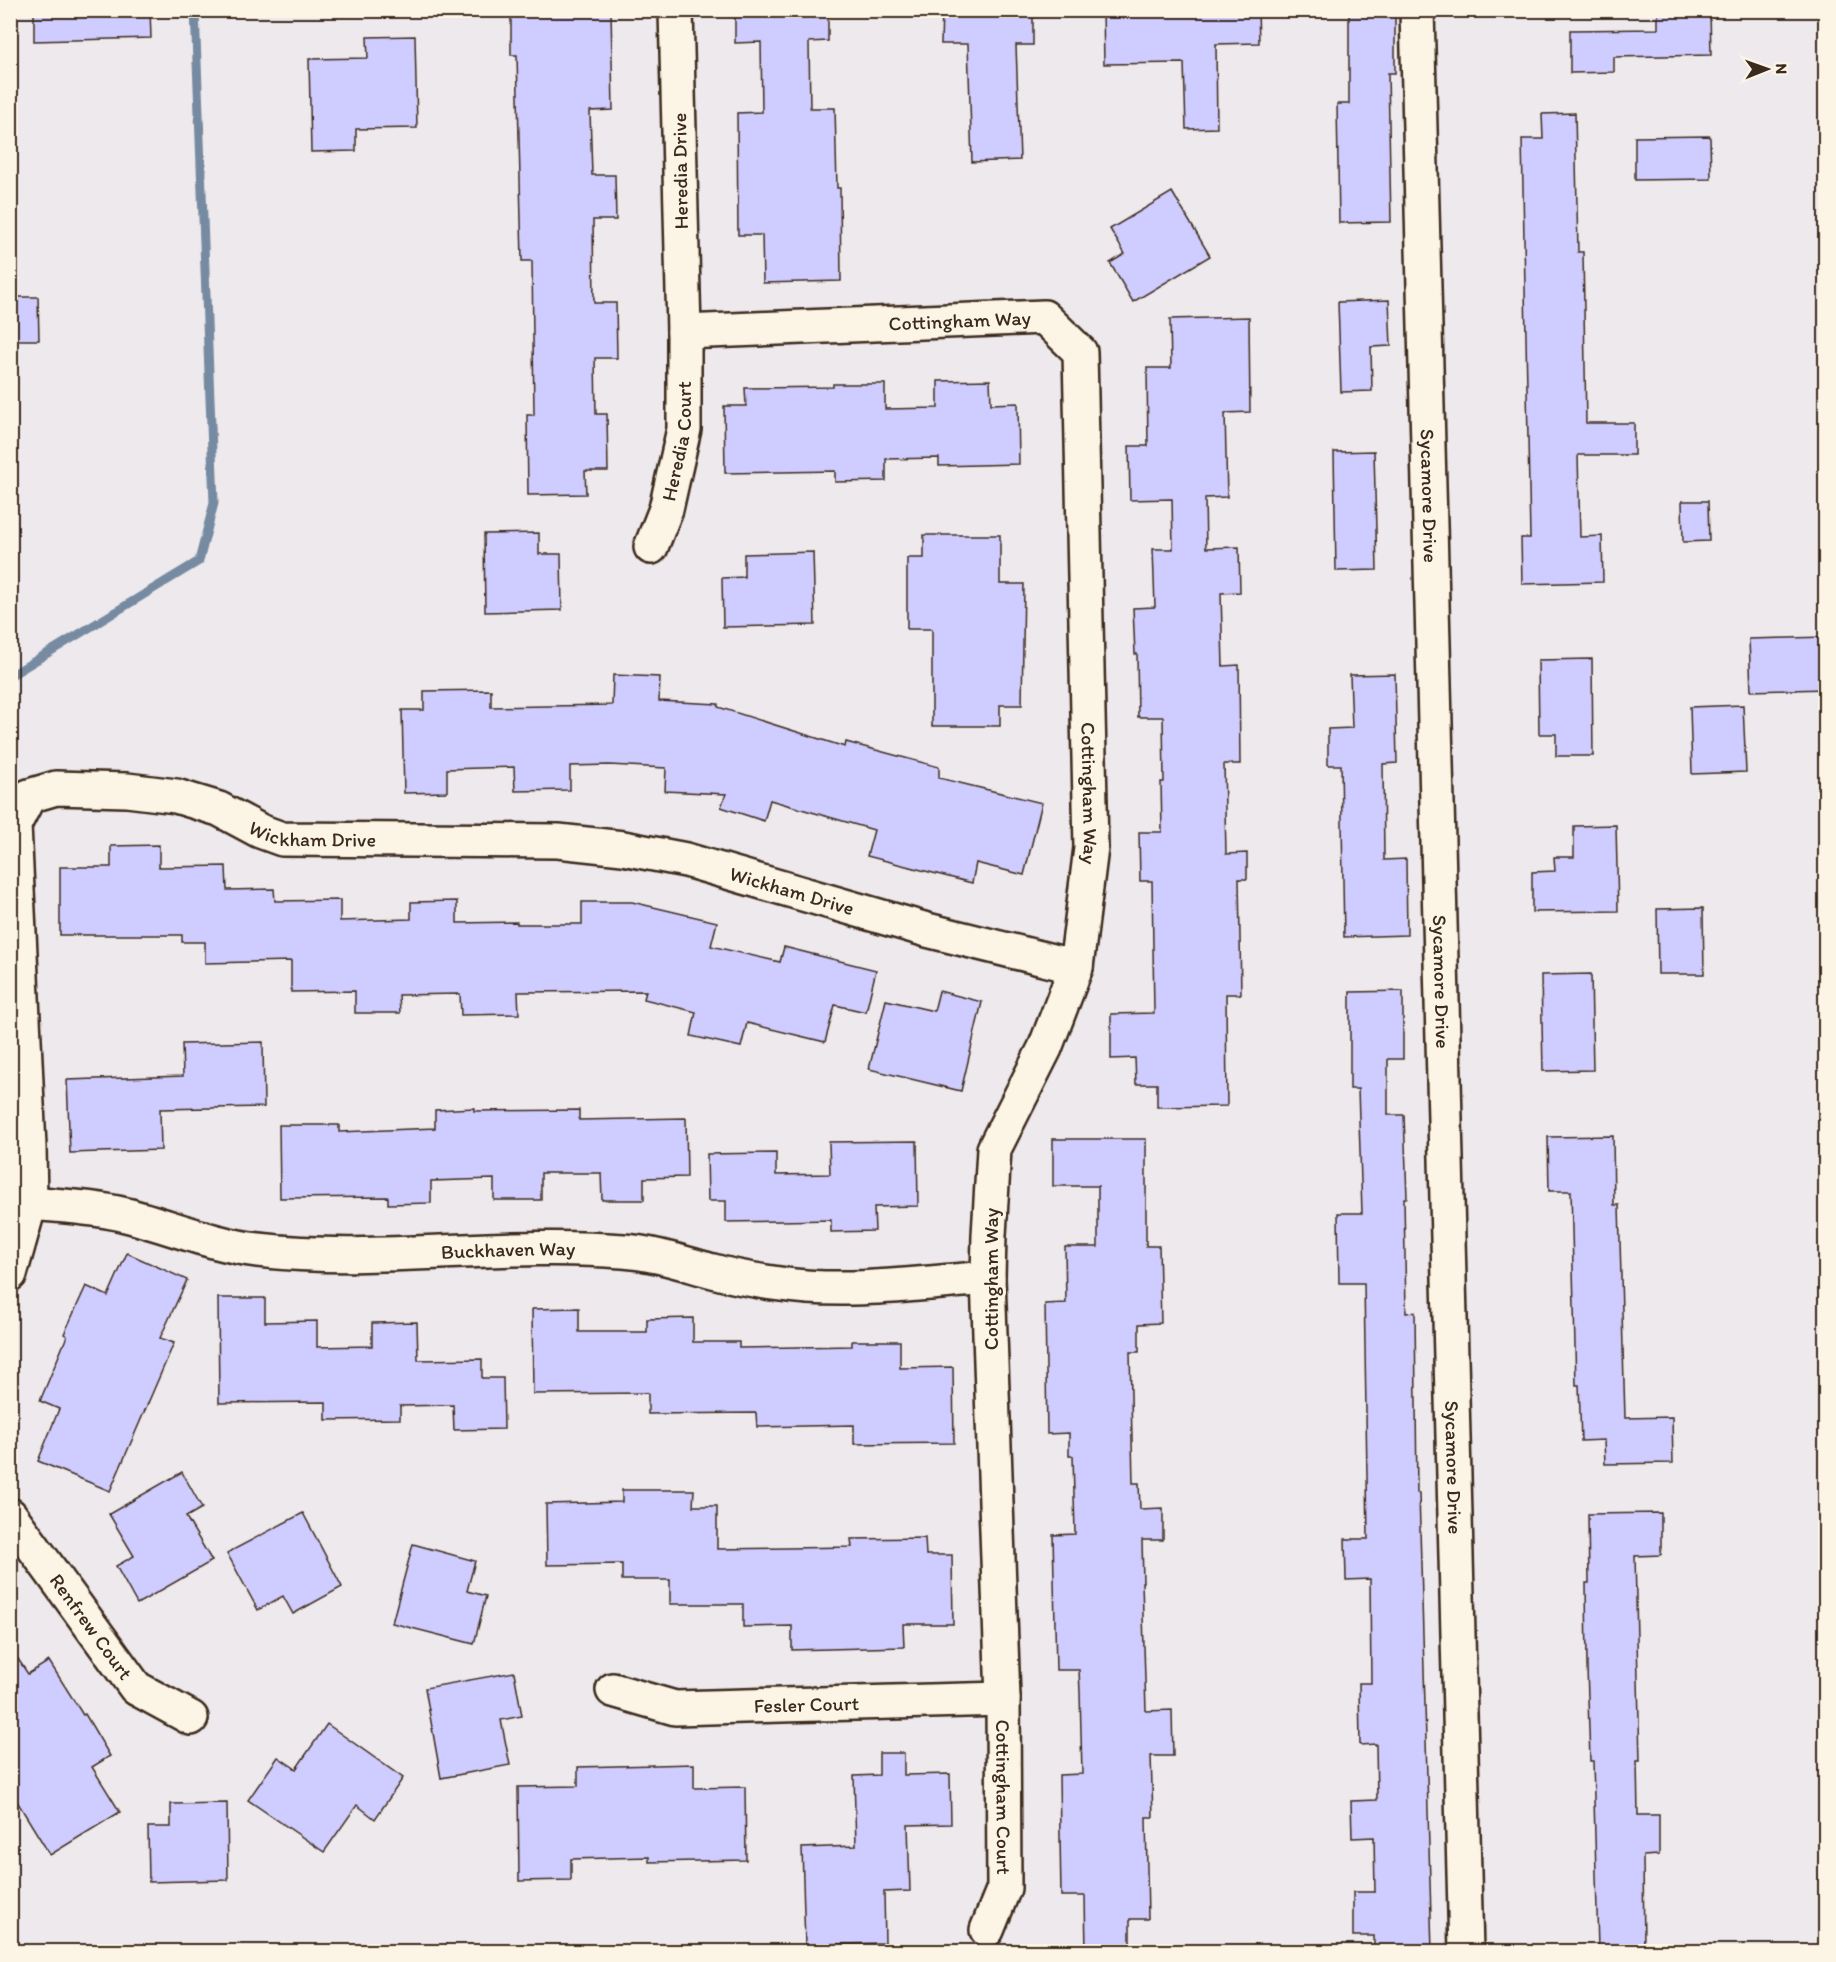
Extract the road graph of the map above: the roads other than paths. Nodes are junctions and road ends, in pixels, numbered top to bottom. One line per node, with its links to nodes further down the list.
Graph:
1 (676, 10): 3 (street, Heredia Drive)
2 (1418, 10): 14 (street, Sycamore Drive)
3 (684, 332): 4 (street, Heredia Court); 5 (street, Cottingham Way)
4 (651, 547)
5 (1076, 967): 6 (street, Wickham Drive); 8 (street, Cottingham Way)
6 (30, 1203): 7 (street, Wickham Drive); 8 (street, Buckhaven Way)
7 (10, 1274)
8 (988, 1278): 11 (street, Cottingham Way)
9 (10, 1515): 12 (street, Renfrew Court)
10 (613, 1690): 11 (street, Fesler Court)
11 (1003, 1699): 13 (street, Cottingham Court)
12 (191, 1718)
13 (987, 1930)
14 (1466, 1952)

